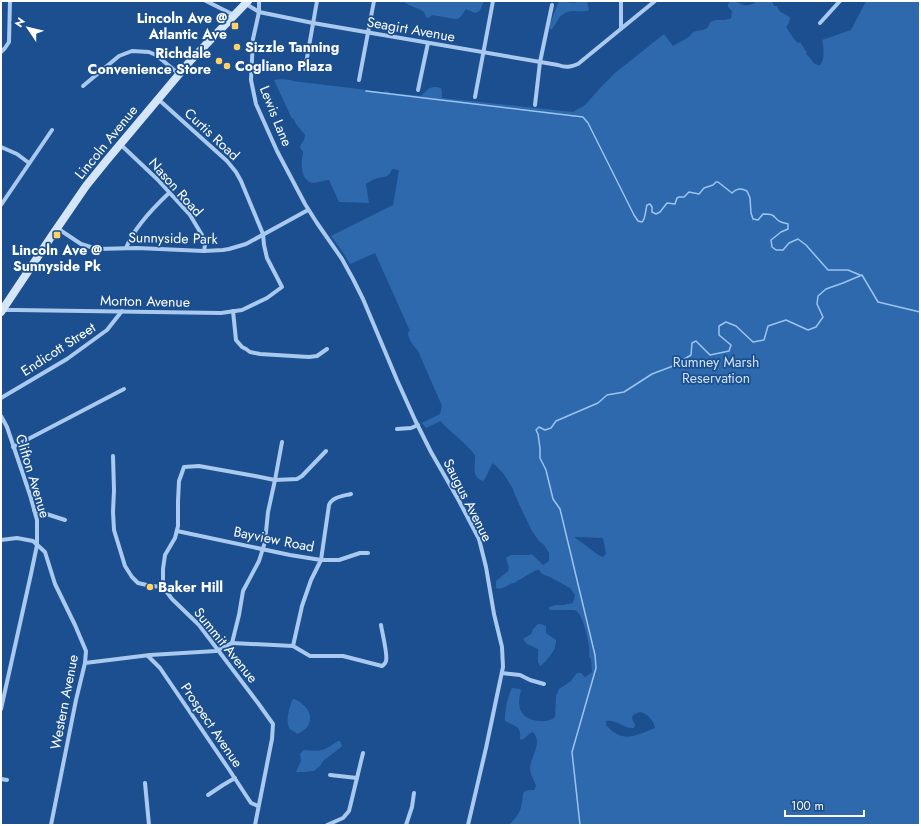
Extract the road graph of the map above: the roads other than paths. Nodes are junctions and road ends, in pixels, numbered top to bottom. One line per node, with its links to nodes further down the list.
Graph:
1 (10, 1): 19 (street)
2 (206, 1): 13 (street)
3 (259, 1): 12 (street, Lewis Lane)
4 (317, 1): 14 (street)
5 (374, 1): 17 (street)
6 (493, 1): 20 (street)
7 (621, 1): 16 (street)
8 (655, 1): 16 (street)
9 (840, 1): 15 (street)
10 (247, 2): 12 (street, Seagirt Avenue); 13 (main road, Lincoln Avenue)
11 (552, 4): 21 (street)
12 (259, 12): 14 (street, Seagirt Avenue); 36 (street, Lewis Lane)
13 (234, 15): 23 (main road, Lincoln Avenue)
14 (313, 23): 17 (street, Seagirt Avenue); 22 (street)
15 (820, 23)
16 (621, 28): 21 (street, Seagirt Avenue)
17 (368, 33): 18 (street, Seagirt Avenue); 24 (street)
18 (428, 43): 20 (street, Seagirt Avenue); 26 (street)
19 (1, 52)
20 (483, 52): 21 (street, Seagirt Avenue); 27 (street)
21 (540, 62): 29 (street)
22 (306, 70)
23 (179, 74): 25 (street); 28 (main road, Lincoln Avenue)
24 (359, 80)
25 (83, 86)
26 (418, 90)
27 (475, 97)
28 (158, 99): 31 (main road, Lincoln Avenue); 38 (street, Curtis Road)
29 (535, 105)
30 (52, 130): 33 (street)
31 (120, 144): 34 (street, Nason Road); 37 (main road, Lincoln Avenue)
32 (1, 147): 33 (street)
33 (30, 163): 35 (street)
34 (169, 193): 39 (street); 40 (street, Nason Road)
35 (1, 205)
36 (308, 210): 38 (street, Sunnyside Park); 49 (street, Saugus Avenue)
37 (57, 228): 39 (street, Sunnyside Park); 42 (main road, Lincoln Avenue)
38 (263, 234): 40 (street, Sunnyside Park); 41 (street, Curtis Road)
39 (126, 248): 40 (street, Sunnyside Park)
40 (204, 252)
41 (282, 288): 43 (street, Morton Avenue)
42 (2, 311): 44 (street, Morton Avenue)
43 (233, 311): 44 (street, Morton Avenue); 45 (street)
44 (122, 312): 47 (street, Endicott Street)
45 (326, 350)
46 (124, 389): 52 (street)
47 (1, 398)
48 (1, 416): 52 (street, Clifton Avenue)
49 (418, 425): 50 (street); 72 (street, Saugus Avenue)
50 (397, 429)
51 (282, 442): 55 (street)
52 (13, 447): 57 (street, Clifton Avenue)
53 (326, 451): 55 (street)
54 (113, 456): 65 (street)
55 (275, 480): 59 (street); 62 (street)
56 (350, 494): 64 (street)
57 (34, 510): 58 (street); 61 (street, Clifton Avenue)
58 (65, 520)
59 (177, 531): 62 (street, Bayview Road); 65 (street)
60 (1, 540): 61 (street)
61 (37, 545): 71 (street, Western Avenue); 74 (street, Clifton Avenue)
62 (263, 549): 64 (street, Bayview Road); 67 (street)
63 (368, 553): 64 (street, Bayview Road)
64 (321, 560): 68 (street)
65 (163, 588): 69 (street, Summit Avenue)
66 (381, 625): 68 (street)
67 (232, 643): 68 (street); 69 (street)
68 (293, 646)
69 (218, 650): 70 (street); 84 (street, Summit Avenue)
70 (148, 656): 71 (street); 77 (street, Prospect Avenue)
71 (85, 663): 85 (street, Western Avenue)
72 (502, 673): 73 (street); 90 (street, Saugus Avenue)
73 (544, 684)
74 (1, 709)
75 (363, 753): 78 (street)
76 (330, 775): 78 (street)
77 (235, 778): 83 (street); 84 (street, Prospect Avenue)
78 (357, 778): 88 (street)
79 (1, 779): 80 (street)
80 (7, 780)
81 (145, 783): 86 (street)
82 (414, 792): 89 (street)
83 (208, 795)
84 (258, 806): 87 (street, Summit Avenue)
85 (51, 825)
86 (149, 825)
87 (255, 825)
88 (327, 825)
89 (406, 825)
90 (468, 825)

